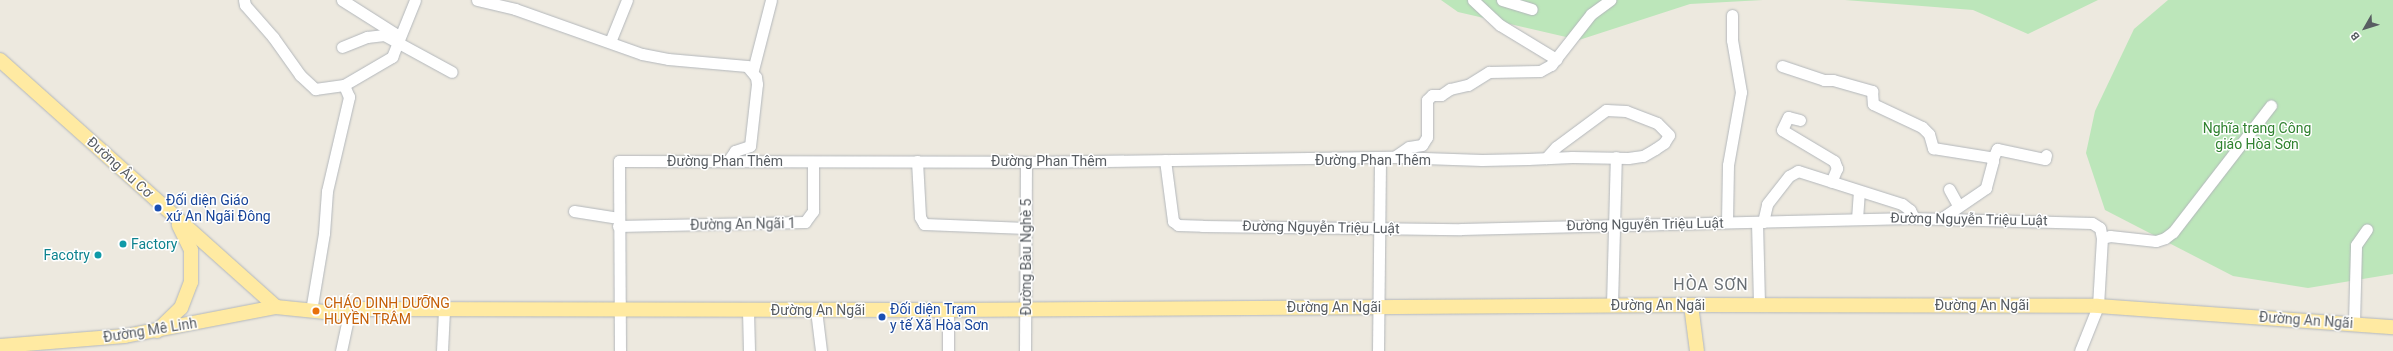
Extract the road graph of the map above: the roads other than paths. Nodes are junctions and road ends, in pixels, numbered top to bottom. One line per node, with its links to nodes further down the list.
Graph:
1 (244, 0): 21 (street)
2 (342, 0): 13 (street)
3 (414, 0): 13 (street)
4 (477, 0): 10 (street)
5 (626, 0): 14 (street)
6 (771, 0): 19 (street)
7 (1473, 0): 16 (street)
8 (1502, 0): 11 (street)
9 (1610, 0): 16 (street)
10 (517, 4): 14 (street)
11 (1532, 9)
12 (1732, 15): 47 (street)
13 (401, 40): 15 (street); 20 (street); 21 (street)
14 (610, 42): 19 (street)
15 (342, 47)
16 (1556, 59): 26 (street)
17 (0, 60): 42 (main road, Đường Âu Cơ)
18 (1782, 66): 28 (street)
19 (753, 70): 24 (street)
20 (452, 72)
21 (344, 85): 62 (street)
22 (2271, 104): 53 (street)
23 (1800, 120): 37 (street)
24 (750, 146): 32 (street); 33 (street)
25 (2046, 155): 28 (street)
26 (1394, 157): 29 (street, Đường Phan Thêm); 30 (street, Đường Phan Thêm)
27 (1616, 157): 29 (street, Đường Phan Thêm); 29 (street, Đường Phan Thêm); 49 (street)
28 (1990, 157): 40 (street)
29 (1546, 158)
30 (1380, 159): 31 (street, Đường Phan Thêm); 51 (street)
31 (1166, 160): 36 (street, Đường Phan Thêm); 51 (street, Đường Nguyễn Triệu Luật)
32 (728, 161): 33 (street, Đường Phan Thêm); 46 (street, Đường Phan Thêm)
33 (751, 161): 35 (street, Đường Phan Thêm)
34 (917, 161): 35 (street, Đường Phan Thêm); 36 (street, Đường Phan Thêm); 50 (street)
35 (813, 162): 46 (street, Đường An Ngãi 1)
36 (1026, 162): 50 (street, Đường Bàu Nghè 5)
37 (1831, 182): 39 (street); 48 (street)
38 (1949, 189): 40 (street)
39 (1859, 191): 43 (street); 45 (street)
40 (1958, 205): 44 (street)
41 (574, 211): 46 (street)
42 (173, 215): 58 (main road, Đường Âu Cơ); 70 (main road)
43 (1914, 218): 44 (street, Đường Nguyễn Triệu Luật); 45 (street, Đường Nguyễn Triệu Luật)
44 (1942, 218): 53 (street, Đường Nguyễn Triệu Luật)
45 (1857, 219): 48 (street, Đường Nguyễn Triệu Luật)
46 (618, 222): 64 (street, Đường Phan Thêm)
47 (1727, 222): 48 (street, Đường Nguyễn Triệu Luật); 49 (street, Đường Nguyễn Triệu Luật)
48 (1760, 222): 54 (street)
49 (1613, 224): 51 (street, Đường Nguyễn Triệu Luật); 55 (street)
50 (1026, 228): 61 (street, Đường Bàu Nghè 5)
51 (1378, 228): 59 (street)
52 (2367, 229): 68 (street)
53 (2102, 238): 57 (street)
54 (1759, 304): 56 (main road, Đường An Ngãi); 57 (main road, Đường An Ngãi)
55 (1612, 305): 56 (main road, Đường An Ngãi); 59 (main road, Đường An Ngãi)
56 (1691, 305): 80 (main road)
57 (2098, 306): 68 (main road, Đường An Ngãi); 81 (street)
58 (276, 307): 62 (main road, Đường An Ngãi); 70 (main road, Đường Mê Linh)
59 (1377, 307): 61 (main road, Đường An Ngãi); 79 (street)
60 (350, 308): 62 (main road, Đường An Ngãi); 63 (main road, Đường An Ngãi); 72 (street)
61 (1026, 309): 67 (main road, Đường An Ngãi); 78 (street, Đường Bàu Nghè 5)
62 (311, 310)
63 (444, 310): 64 (main road, Đường An Ngãi); 73 (street)
64 (620, 310): 65 (main road, Đường An Ngãi); 74 (street, Đường Phan Thêm)
65 (748, 310): 66 (main road, Đường An Ngãi); 75 (street)
66 (816, 310): 67 (main road, Đường An Ngãi); 76 (street)
67 (948, 310): 77 (street)
68 (2354, 323): 69 (main road, Đường An Ngãi)
69 (2393, 327)
70 (157, 331): 71 (main road, Đường Mê Linh)
71 (0, 346)
72 (341, 351)
73 (442, 351)
74 (620, 351)
75 (749, 351)
76 (820, 351)
77 (948, 351)
78 (1026, 351)
79 (1378, 351)
80 (1697, 351)
81 (2080, 351)

